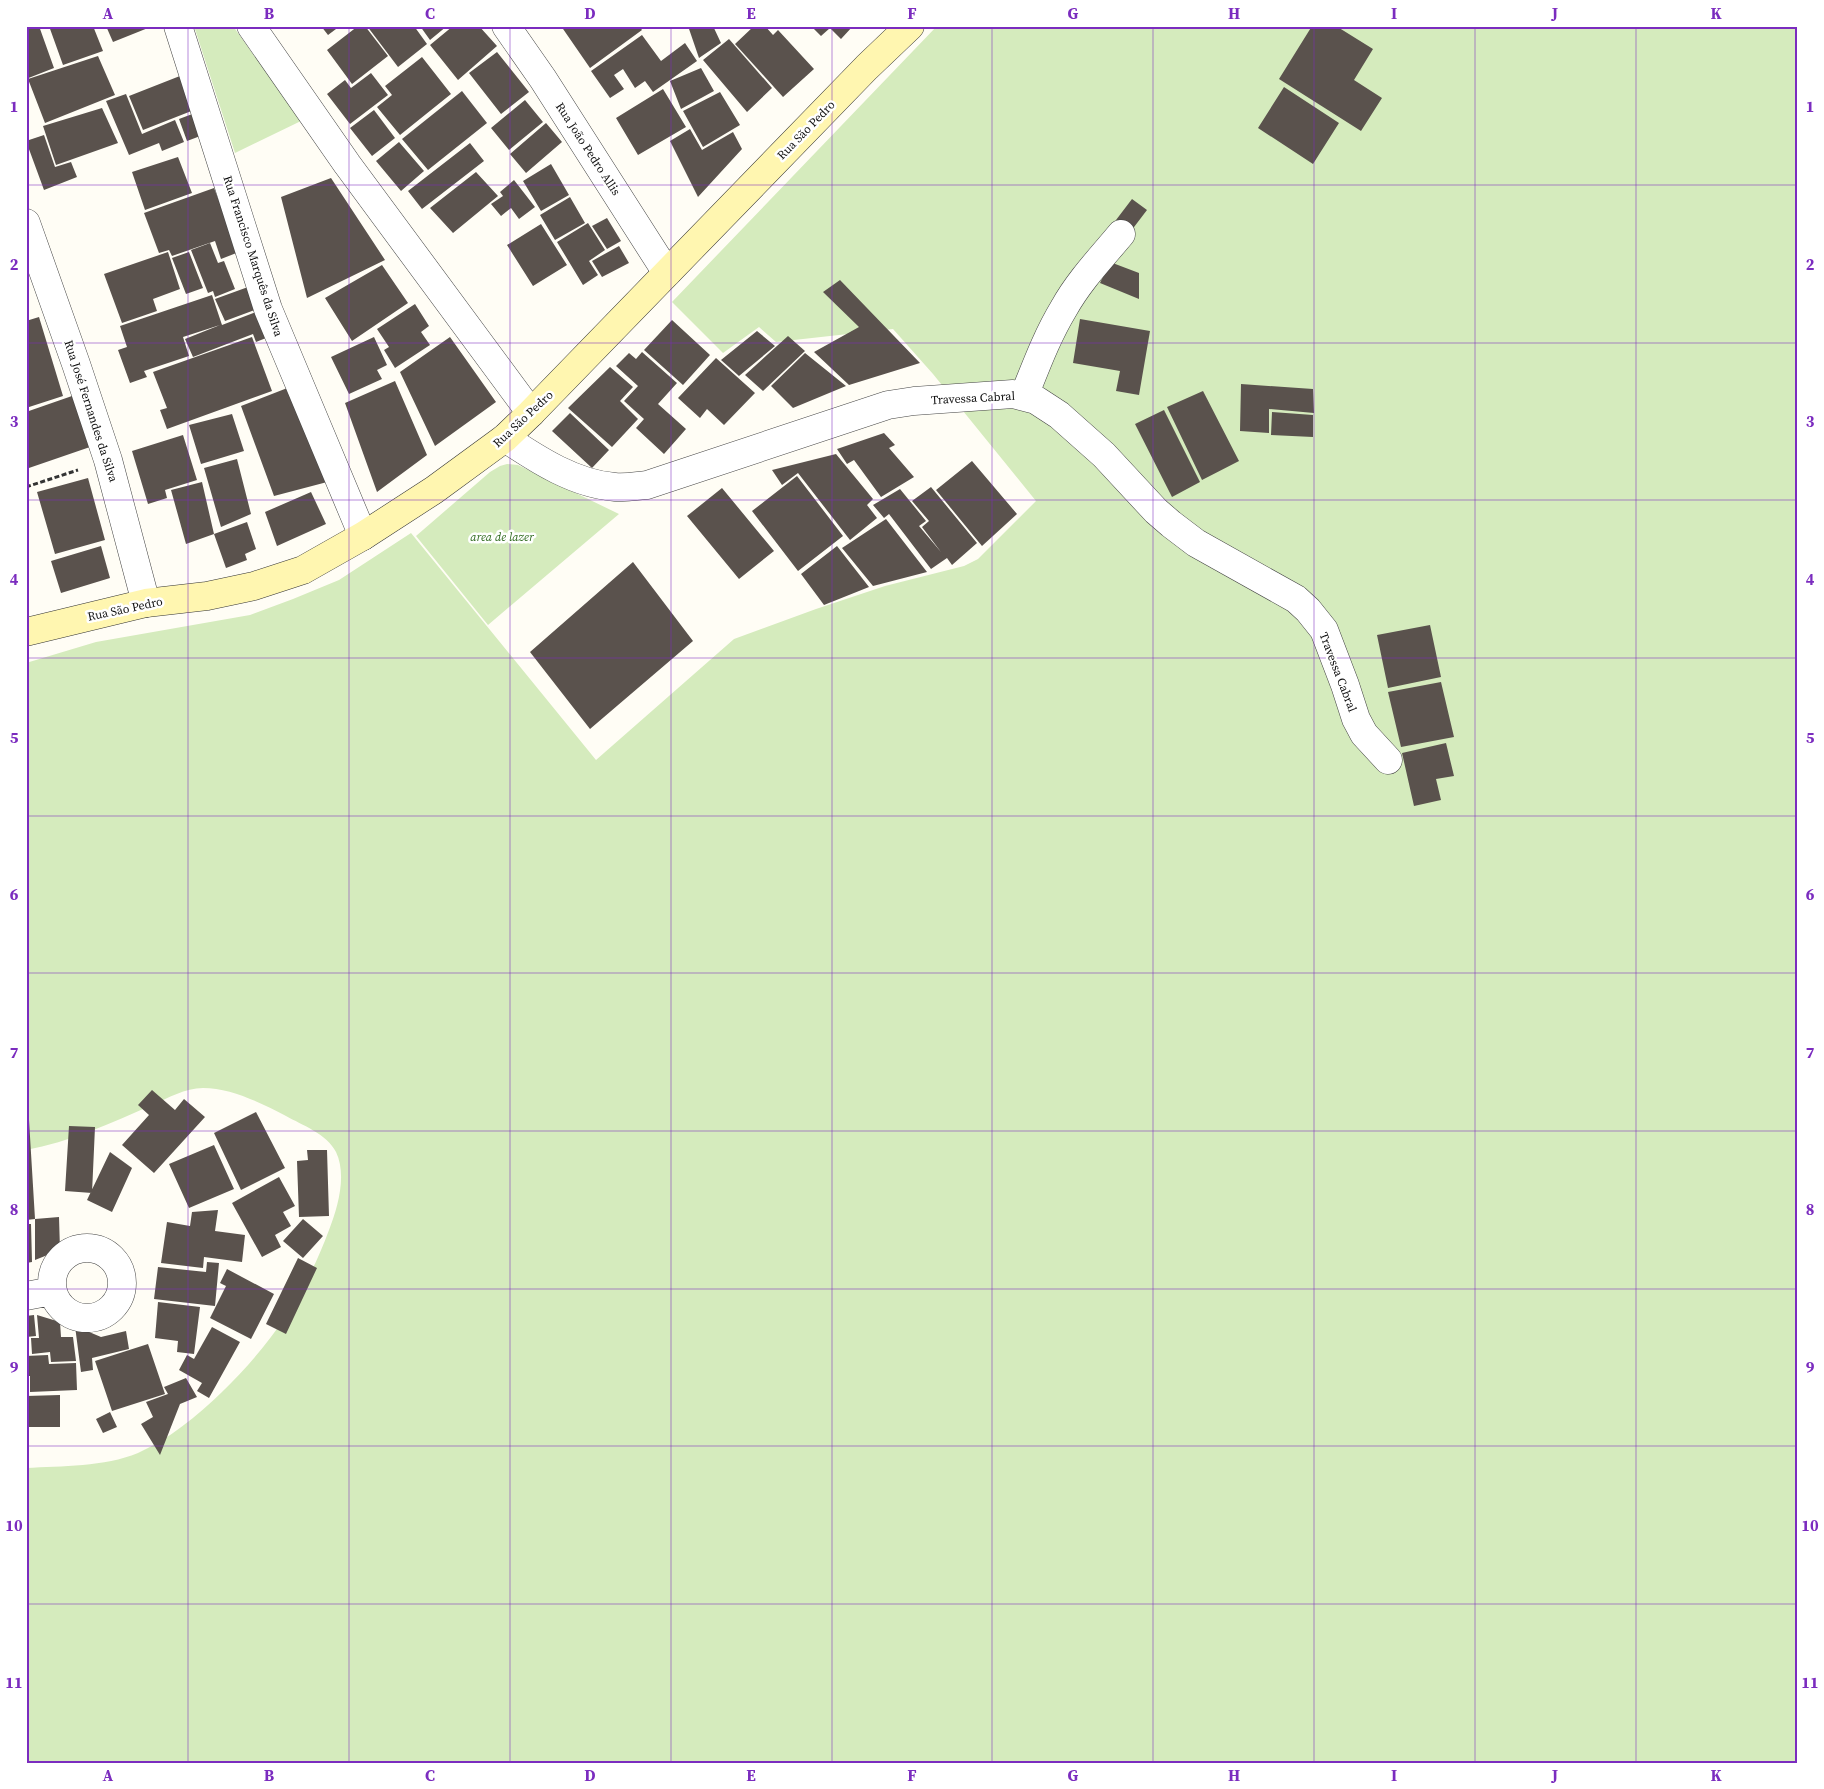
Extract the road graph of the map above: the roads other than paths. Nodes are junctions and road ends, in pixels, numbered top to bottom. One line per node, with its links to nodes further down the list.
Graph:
1 (178, 26): 11 (street, Rua Francisco Marquês da Silva)
2 (251, 26): 9 (street)
3 (506, 26): 7 (street, Rua João Pedro Allis)
4 (910, 26): 7 (street, Rua São Pedro)
5 (26, 223): 12 (street, Rua José Fernandes da Silva)
6 (1121, 234): 8 (street)
7 (667, 273): 9 (street, Rua São Pedro)
8 (1024, 396): 10 (street, Travessa Cabral); 14 (street, Travessa Cabral)
9 (531, 413): 10 (street, Rua São Pedro)
10 (505, 438): 11 (street, Rua São Pedro)
11 (362, 536): 12 (street, Rua São Pedro)
12 (146, 603): 13 (street, Rua São Pedro)
13 (26, 632)
14 (1388, 760)

